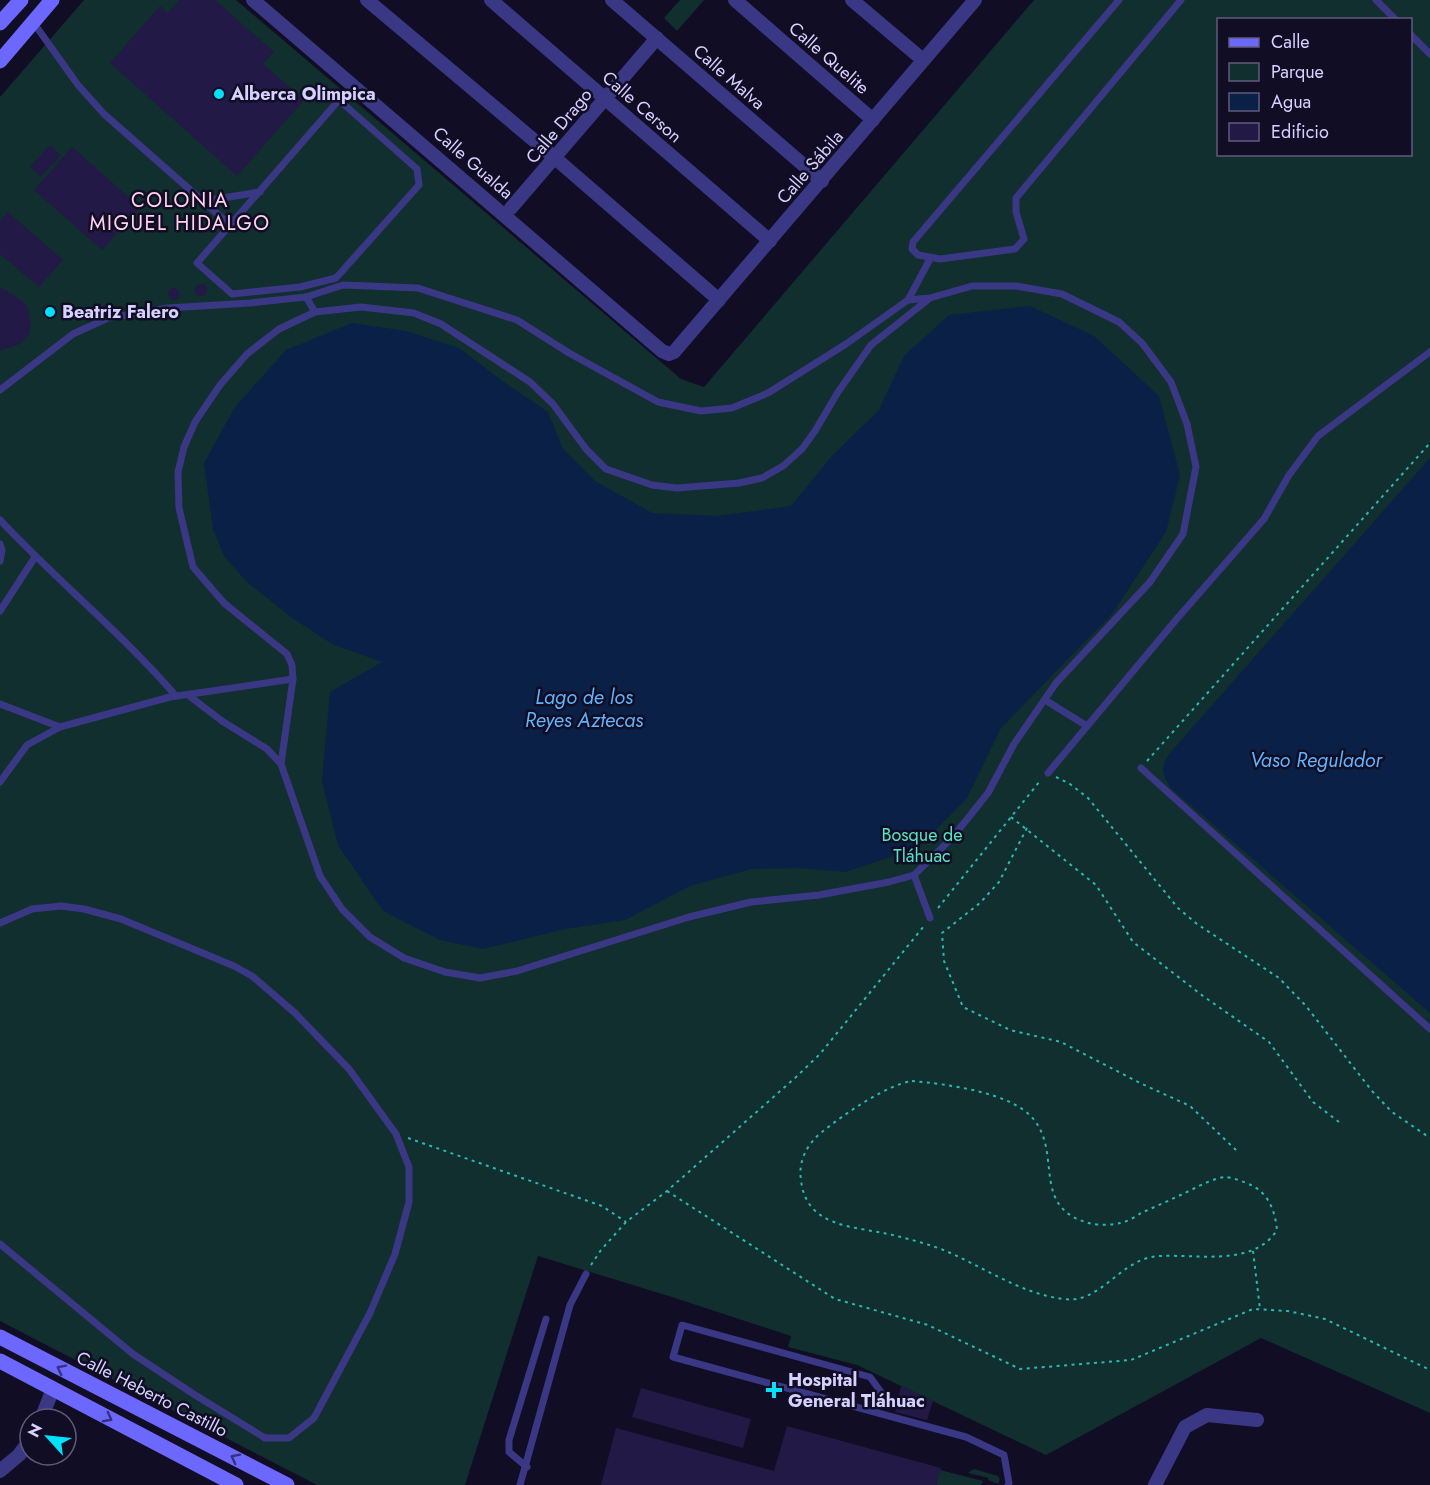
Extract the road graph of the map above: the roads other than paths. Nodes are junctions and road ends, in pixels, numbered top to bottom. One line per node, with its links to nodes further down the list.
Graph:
1 (52, 0): 14 (main road)
2 (253, 0): 37 (street, Calle Gualda)
3 (491, 0): 21 (street, Calle Cerson)
4 (612, 0): 17 (street, Calle Malva)
5 (735, 0): 22 (street, Calle Quelite)
6 (852, 0): 19 (street)
7 (974, 0): 19 (street, Calle Sábila)
8 (1119, 0): 30 (lane)
9 (1181, 0): 30 (lane)
10 (1376, 0): 13 (lane)
11 (373, 2): 23 (street)
12 (15, 4): 15 (main road)
13 (1394, 18)
14 (33, 22): 20 (main road); 26 (lane)
15 (0, 23)
16 (1412, 36): 18 (lane)
17 (657, 38): 21 (street, Calle Drago); 24 (street, Calle Malva)
18 (1430, 54)
19 (922, 60): 22 (street, Calle Sábila)
20 (0, 61)
21 (605, 99): 23 (street, Calle Drago); 29 (street, Calle Cerson)
22 (873, 120): 24 (street, Calle Sábila)
23 (555, 158): 27 (street, Calle Drago); 33 (street)
24 (822, 181): 29 (street, Calle Sábila)
25 (260, 192): 26 (lane); 28 (lane); 28 (lane)
26 (204, 201): 28 (lane)
27 (511, 208)
28 (230, 225)
29 (770, 241): 33 (street, Calle Sábila)
30 (930, 259): 34 (lane)
31 (306, 297): 34 (lane); 35 (lane); 38 (lane)
32 (930, 298): 34 (lane); 35 (lane); 47 (lane)
33 (718, 300): 37 (street, Calle Sábila)
34 (908, 300)
35 (315, 312): 44 (lane)
36 (1430, 351): 49 (lane)
37 (669, 354)
38 (0, 390)
39 (0, 520): 41 (lane)
40 (0, 544): 42 (lane)
41 (35, 558): 43 (lane); 46 (lane)
42 (0, 561)
43 (0, 611)
44 (292, 679): 45 (lane); 51 (lane)
45 (188, 695): 46 (lane); 51 (lane)
46 (176, 696): 50 (lane)
47 (1045, 700): 49 (lane); 55 (lane)
48 (0, 704): 50 (lane)
49 (1087, 726): 53 (lane)
50 (60, 728): 54 (lane)
51 (281, 764): 55 (lane)
52 (1141, 768): 58 (lane)
53 (1048, 773)
54 (0, 782)
55 (914, 875): 56 (lane)
56 (930, 918)
57 (0, 922): 59 (lane)
58 (1430, 1029)
59 (0, 1244)
60 (586, 1274): 69 (lane)
61 (546, 1319): 69 (lane)
62 (0, 1337): 73 (main road, Calle Heberto Castillo, one-way to 62)
63 (0, 1361): 64 (main road)
64 (53, 1389): 65 (street); 72 (main road, one-way to 72)
65 (46, 1407)
66 (875, 1412): 66 (lane); 71 (lane)
67 (1257, 1420): 75 (street)
68 (18, 1456): 70 (street)
69 (527, 1467): 74 (lane)
70 (0, 1471)
71 (1010, 1484)
72 (236, 1485)
73 (286, 1485)
74 (520, 1485)
75 (1155, 1485)

